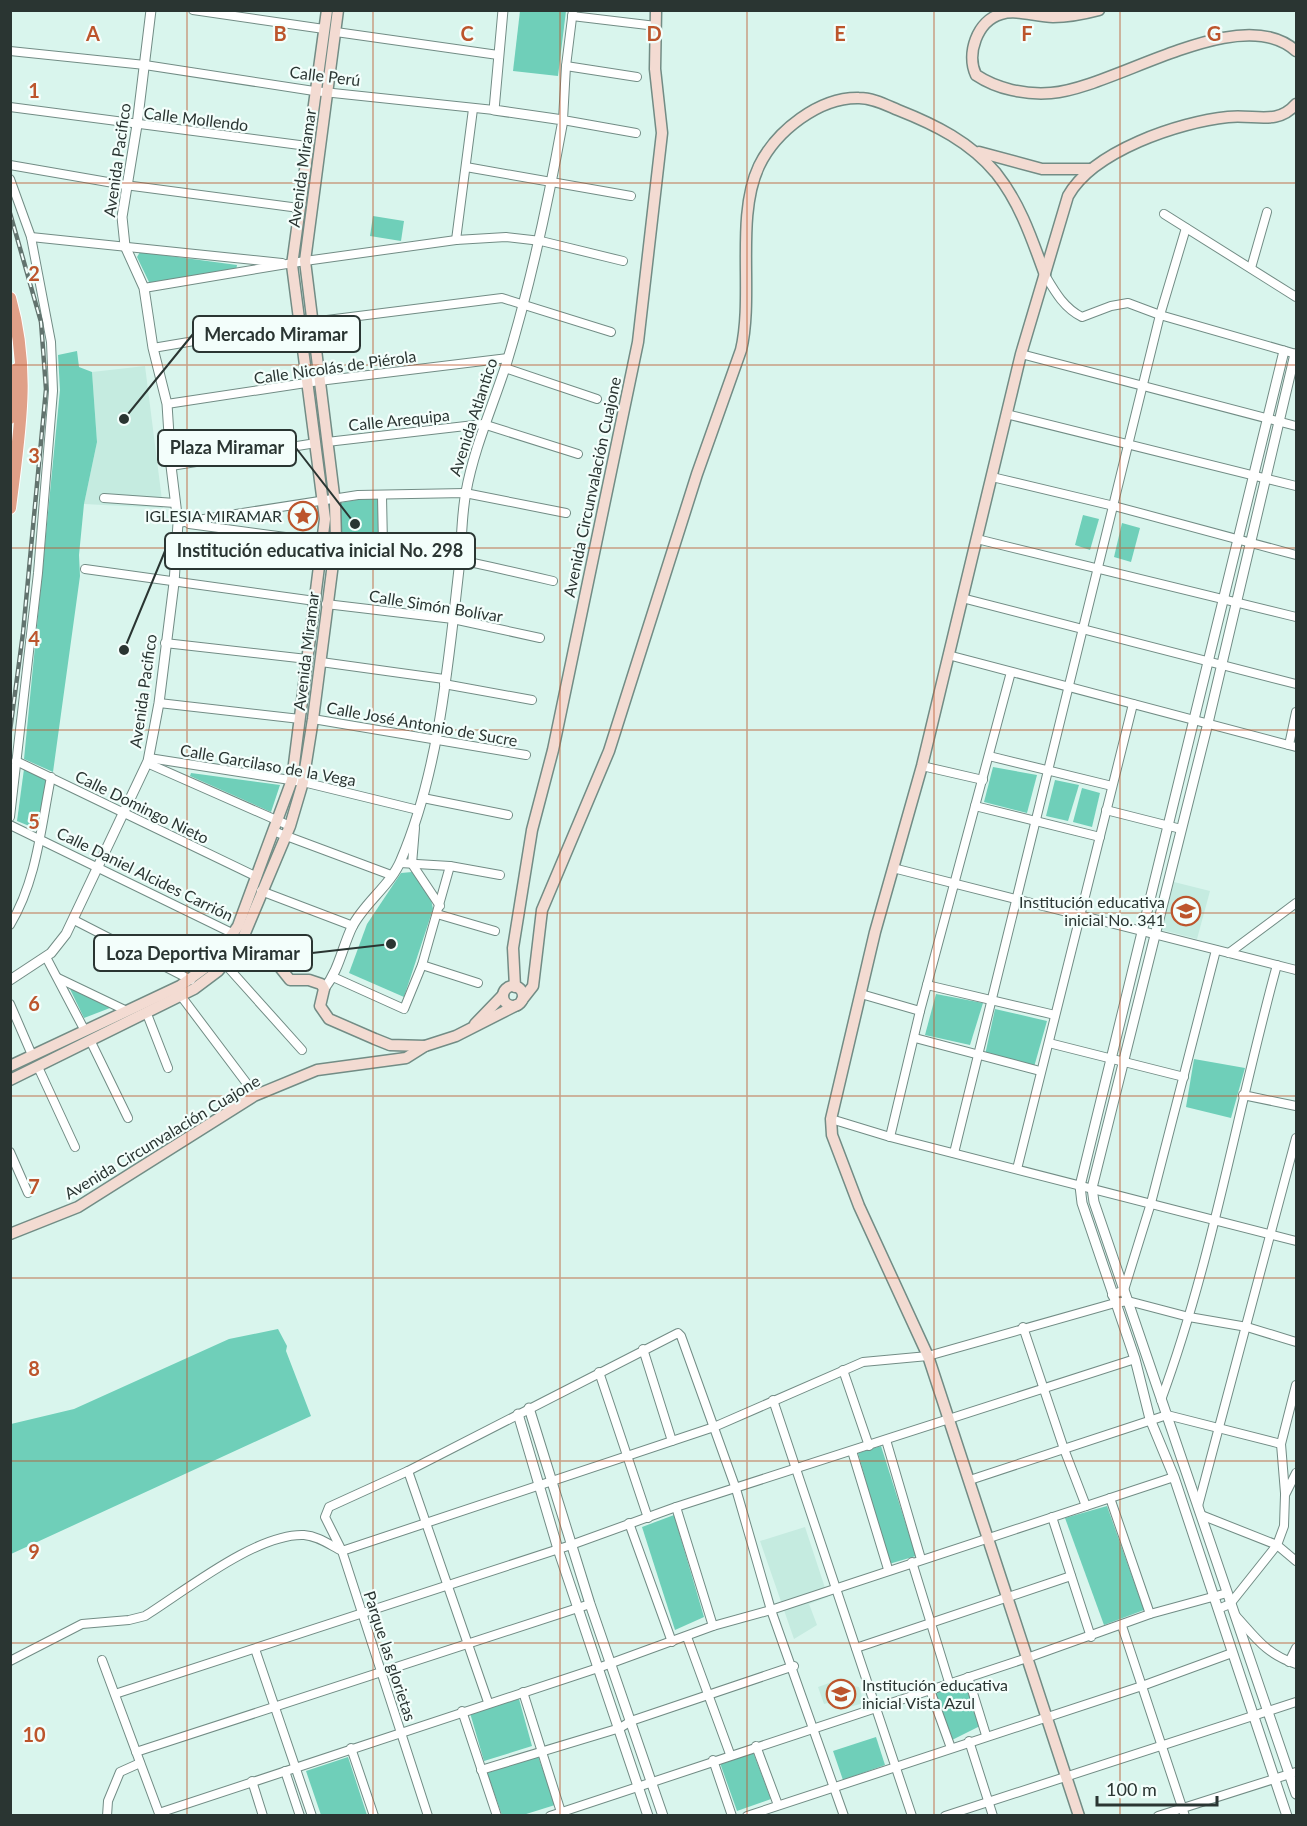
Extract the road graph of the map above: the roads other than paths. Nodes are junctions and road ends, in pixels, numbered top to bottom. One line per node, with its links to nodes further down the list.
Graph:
1 (151, 10): 15 (street, Avenida Pacifico)
2 (193, 10): 10 (street)
3 (327, 10): 10 (main road, Avenida Miramar)
4 (338, 10): 11 (main road, Avenida Miramar)
5 (503, 10): 14 (street)
6 (656, 10): 9 (main road, Avenida Circunvalación Cuajone)
7 (1099, 10): 13 (main road)
8 (573, 13): 9 (street); 16 (street, Avenida Atlantico)
9 (656, 26): 195 (main road, Avenida Circunvalación Cuajone)
10 (324, 29): 18 (main road, Avenida Miramar)
11 (336, 32): 14 (street); 19 (main road, Avenida Miramar)
12 (10, 51): 15 (street, Calle Perú)
13 (1296, 51)
14 (498, 55): 23 (street)
15 (145, 65): 18 (street, Calle Perú); 25 (street, Avenida Pacifico)
16 (566, 66): 17 (street); 24 (street, Avenida Atlantico)
17 (637, 77)
18 (314, 91): 19 (street, Calle Perú); 27 (main road, Avenida Miramar)
19 (328, 92): 22 (street, Calle Perú); 44 (main road, Avenida Miramar)
20 (1296, 104): 31 (main road)
21 (10, 107): 25 (street, Calle Mollendo)
22 (473, 109): 23 (street, Calle Perú); 30 (street)
23 (494, 110): 24 (street, Calle Perú)
24 (563, 120): 26 (street, Calle Perú); 33 (street, Avenida Atlantico)
25 (137, 125): 27 (street, Calle Mollendo); 34 (street, Avenida Pacifico)
26 (636, 133)
27 (307, 146): 36 (main road, Avenida Miramar)
28 (976, 151): 31 (main road); 48 (main road); 195 (main road)
29 (10, 165): 34 (street)
30 (466, 167): 33 (street); 41 (street)
31 (1091, 169): 48 (main road)
32 (10, 179): 40 (street)
33 (552, 180): 35 (street); 42 (street, Avenida Atlantico)
34 (125, 185): 36 (street); 43 (street, Avenida Pacifico)
35 (631, 196)
36 (299, 208): 46 (main road, Avenida Miramar)
37 (1267, 212): 47 (street)
38 (1164, 214): 39 (street)
39 (1186, 228): 47 (street); 53 (street)
40 (31, 237): 43 (street); 137 (street)
41 (456, 240): 42 (street); 44 (street)
42 (541, 241): 45 (street); 52 (street, Avenida Atlantico)
43 (125, 246): 46 (street); 49 (street, Avenida Pacifico)
44 (305, 261): 46 (street); 54 (main road, Avenida Miramar)
45 (623, 261)
46 (292, 265): 49 (street); 54 (main road, Avenida Miramar)
47 (1251, 268): 50 (street)
48 (1045, 274): 53 (street); 60 (main road)
49 (144, 288): 57 (street, Avenida Pacifico)
50 (1296, 297)
51 (10, 298): 62 (highway)
52 (524, 303): 54 (street); 56 (street); 61 (street, Avenida Atlantico)
53 (1160, 315): 58 (street); 65 (street)
54 (305, 322): 57 (street); 63 (main road, Avenida Miramar); 64 (main road, Avenida Miramar)
55 (10, 324): 62 (highway)
56 (611, 332)
57 (153, 348): 67 (street, Avenida Pacifico)
58 (1284, 351): 59 (street); 70 (street)
59 (1296, 352): 71 (street)
60 (1022, 354): 65 (street); 68 (main road)
61 (506, 363): 63 (street, Calle Nicolás de Piérola); 66 (street, Calle Nicolás de Piérola); 72 (street, Avenida Atlantico)
62 (17, 373): 69 (highway); 74 (highway)
63 (319, 381): 64 (street, Calle Nicolás de Piérola); 75 (main road, Avenida Miramar)
64 (307, 384): 67 (street, Calle Nicolás de Piérola); 75 (main road, Avenida Miramar)
65 (1144, 387): 70 (street); 76 (street)
66 (597, 399)
67 (167, 404): 78 (street, Avenida Pacifico)
68 (1006, 414): 76 (street); 80 (main road)
69 (10, 418)
70 (1267, 419): 71 (street); 79 (street)
71 (1279, 422): 73 (street); 81 (street)
72 (483, 424): 75 (street, Calle Arequipa); 77 (street, Calle Arequipa); 83 (street, Avenida Atlantico)
73 (1296, 426)
74 (14, 439): 87 (highway)
75 (321, 443): 78 (street, Calle Arequipa); 86 (main road, Avenida Miramar)
76 (1130, 444): 79 (street); 89 (street)
77 (578, 454)
78 (171, 466): 88 (street, Avenida Pacifico)
79 (1254, 475): 81 (street); 95 (street)
80 (992, 477): 89 (street); 93 (main road)
81 (1265, 478): 82 (street); 97 (street)
82 (1296, 486)
83 (465, 493): 84 (street); 91 (street); 100 (street, Avenida Atlantico)
84 (382, 496): 86 (street); 98 (street)
85 (104, 498): 88 (street)
86 (328, 500): 92 (street); 94 (main road, Avenida Miramar); 96 (main road, Avenida Miramar)
87 (11, 502): 90 (highway)
88 (175, 502): 92 (street, Avenida Pacifico)
89 (1114, 506): 95 (street); 102 (street)
90 (10, 508)
91 (566, 513)
92 (178, 523): 96 (street); 104 (street, Avenida Pacifico)
93 (977, 539): 102 (street); 105 (main road)
94 (336, 540): 98 (street); 109 (main road, Avenida Miramar)
95 (1238, 541): 97 (street); 106 (street)
96 (323, 542): 107 (main road, Avenida Miramar)
97 (1249, 544): 99 (street); 108 (street)
98 (383, 545): 100 (street)
99 (1296, 555)
100 (460, 559): 103 (street); 111 (street, Avenida Atlantico)
101 (86, 569): 104 (street)
102 (1098, 569): 106 (street); 112 (street)
103 (553, 580)
104 (174, 583): 107 (street); 114 (street, Avenida Pacifico)
105 (962, 598): 112 (street); 115 (main road)
106 (1223, 599): 108 (street); 117 (street)
107 (315, 601): 116 (main road, Avenida Miramar)
108 (1235, 602): 110 (street); 119 (street)
109 (326, 604): 111 (street, Calle Simón Bolívar); 118 (main road, Avenida Miramar)
110 (1296, 617)
111 (453, 620): 113 (street, Calle Simón Bolívar); 121 (street, Avenida Atlantico)
112 (1084, 628): 117 (street); 123 (street)
113 (540, 638)
114 (165, 643): 116 (street); 125 (street, Avenida Pacifico)
115 (948, 655): 120 (street); 138 (main road)
116 (307, 659): 128 (main road, Avenida Miramar)
117 (1209, 660): 119 (street); 130 (street)
118 (321, 662): 121 (street); 129 (main road, Avenida Miramar)
119 (1221, 664): 122 (street); 131 (street)
120 (1011, 672): 123 (street); 135 (street)
121 (444, 681): 124 (street); 132 (street, Avenida Atlantico)
122 (1296, 684)
123 (1070, 687): 126 (street); 139 (street)
124 (532, 700)
125 (159, 703): 128 (street, Calle José Antonio de Sucre); 136 (street, Avenida Pacifico)
126 (1132, 704): 130 (street); 143 (street)
127 (1296, 712): 133 (street)
128 (300, 719): 142 (main road, Avenida Miramar)
129 (313, 719): 132 (street, Calle José Antonio de Sucre); 142 (main road, Avenida Miramar)
130 (1195, 720): 131 (street); 154 (street)
131 (1208, 723): 133 (street); 155 (street)
132 (437, 741): 134 (street, Calle José Antonio de Sucre); 144 (street, Avenida Atlantico)
133 (1293, 746)
134 (526, 755)
135 (989, 756): 139 (street); 141 (street)
136 (148, 760): 142 (street, Calle Garcilaso de la Vega); 148 (street, Avenida Pacifico); 153 (street)
137 (16, 761): 140 (street, Calle Domingo Nieto); 150 (street)
138 (922, 766): 141 (street); 163 (main road)
139 (1049, 771): 143 (street); 151 (street)
140 (51, 777): 148 (street, Calle Domingo Nieto); 158 (street)
141 (983, 780): 145 (street)
142 (297, 781): 147 (street, Calle Garcilaso de la Vega); 153 (main road, Avenida Miramar); 156 (main road, Avenida Miramar)
143 (1112, 786): 146 (street)
144 (423, 798): 147 (street, Avenida Atlantico); 149 (street)
145 (975, 806): 151 (street); 167 (street)
146 (1106, 810): 154 (street); 157 (street)
147 (417, 812): 159 (street, Avenida Atlantico); 160 (street)
148 (124, 813): 162 (street, Avenida Pacifico); 166 (street, Calle Domingo Nieto)
149 (508, 814)
150 (10, 817)
151 (1037, 822): 157 (street); 169 (street)
152 (10, 825): 158 (street, Calle Daniel Alcides Carrión)
153 (275, 826): 156 (street); 166 (main road, Avenida Miramar)
154 (1168, 826): 155 (street); 177 (street)
155 (1181, 829): 179 (street)
156 (288, 831): 164 (street); 168 (main road, Avenida Miramar)
157 (1100, 837): 172 (street)
158 (41, 839): 162 (street, Calle Daniel Alcides Carrión); 174 (street)
159 (400, 863): 160 (street); 164 (street, Avenida Atlantico)
160 (412, 864): 161 (street); 171 (street)
161 (450, 866): 165 (street); 171 (street)
162 (100, 867): 173 (street, Avenida Pacifico); 178 (street, Calle Daniel Alcides Carrión)
163 (893, 868): 167 (street); 196 (main road)
164 (391, 875): 175 (street, Avenida Atlantico)
165 (500, 875)
166 (257, 877): 178 (main road, Avenida Miramar)
167 (956, 884): 169 (street); 193 (street)
168 (261, 891): 175 (street); 180 (main road, Avenida Miramar)
169 (1017, 899): 172 (street); 198 (street)
170 (1296, 903): 182 (street)
171 (438, 910): 176 (street); 185 (street)
172 (1080, 915): 177 (street); 203 (street)
173 (74, 920): 183 (street, Avenida Pacifico); 191 (street)
174 (10, 925)
175 (352, 926): 188 (street, Avenida Atlantico)
176 (495, 931)
177 (1143, 931): 179 (street); 213 (street)
178 (234, 934): 191 (main road, Avenida Miramar)
179 (1155, 934): 181 (street); 214 (street)
180 (240, 945): 184 (main road, Avenida Miramar); 194 (main road, Calle Daniel Alcides Carrión)
181 (1216, 950): 182 (street); 219 (street)
182 (1229, 953): 186 (street)
183 (46, 957): 189 (street); 190 (street, Avenida Pacifico)
184 (225, 964): 197 (main road, Avenida Miramar); 210 (street)
185 (422, 965): 188 (street); 192 (street)
186 (1276, 965): 187 (street); 222 (street)
187 (1296, 970)
188 (333, 977): 194 (street, Avenida Atlantico)
189 (58, 978): 200 (street); 204 (street)
190 (10, 980)
191 (190, 980): 200 (main road, Avenida Miramar)
192 (478, 983)
193 (927, 985): 198 (street); 201 (street)
194 (324, 989): 209 (main road)
195 (514, 994): 205 (main road, Avenida Circunvalación Cuajone); 205 (main road, Avenida Circunvalación Cuajone)
196 (861, 994): 201 (street); 225 (main road)
197 (181, 996): 202 (main road, Avenida Miramar); 221 (street)
198 (993, 1000): 203 (street); 212 (street)
199 (10, 1004): 211 (street)
200 (127, 1011): 204 (main road, Avenida Miramar)
201 (920, 1011): 206 (street)
202 (147, 1014): 207 (main road, Avenida Miramar); 217 (street)
203 (1055, 1015): 208 (street)
204 (84, 1031): 211 (main road, Avenida Miramar)
205 (468, 1031): 209 (main road, Avenida Circunvalación Cuajone)
206 (915, 1038): 212 (street); 226 (street)
207 (91, 1042): 216 (main road, Avenida Miramar); 224 (street)
208 (1049, 1043): 213 (street); 218 (street)
209 (425, 1046): 237 (main road, Avenida Circunvalación Cuajone)
210 (302, 1050)
211 (32, 1055): 215 (main road, Avenida Miramar)
212 (979, 1055): 218 (street); 230 (street)
213 (1111, 1059): 214 (street); 232 (street)
214 (1123, 1062): 219 (street); 233 (street)
215 (10, 1066)
216 (38, 1067): 220 (main road, Avenida Miramar); 228 (street)
217 (168, 1068)
218 (1040, 1071): 231 (street)
219 (1184, 1077): 235 (street)
220 (10, 1080)
221 (248, 1085)
222 (1243, 1095): 223 (street); 236 (street)
223 (1296, 1106)
224 (128, 1118)
225 (831, 1119): 226 (street); 248 (main road)
226 (890, 1137): 230 (street)
227 (1296, 1138): 238 (street)
228 (75, 1147)
229 (10, 1152): 234 (street)
230 (954, 1153): 231 (street)
231 (1017, 1168): 232 (street)
232 (1080, 1186): 233 (street); 241 (street)
233 (1092, 1188): 235 (street); 240 (street)
234 (28, 1193)
235 (1151, 1203): 236 (street); 240 (street)
236 (1214, 1220): 238 (street); 243 (street)
237 (10, 1234)
238 (1271, 1235): 239 (street); 244 (street)
239 (1296, 1241)
240 (1124, 1290): 241 (street); 242 (street)
241 (1114, 1298): 242 (street); 245 (street); 249 (street)
242 (1128, 1301): 243 (street); 255 (street)
243 (1189, 1317): 244 (street); 255 (street)
244 (1247, 1327): 246 (street); 262 (street)
245 (1023, 1328): 248 (street); 253 (street)
246 (1296, 1342)
247 (644, 1349): 251 (street); 261 (street); 264 (street)
248 (928, 1356): 250 (street); 259 (main road)
249 (1135, 1359): 253 (street); 260 (street)
250 (843, 1370): 254 (street); 266 (street)
251 (599, 1372): 256 (street); 269 (street)
252 (1296, 1385): 265 (street)
253 (1044, 1390): 259 (street); 267 (street)
254 (773, 1400): 261 (street); 270 (street)
255 (1161, 1400): 258 (street)
256 (529, 1408): 257 (street); 275 (street)
257 (518, 1414): 271 (street); 276 (street)
258 (1167, 1415): 260 (street); 262 (street); 282 (street)
259 (950, 1419): 263 (street); 274 (main road)
260 (1150, 1419): 267 (street); 273 (street)
261 (714, 1427): 264 (street); 277 (street)
262 (1219, 1429): 265 (street); 282 (street)
263 (886, 1440): 266 (street); 292 (street)
264 (672, 1441): 269 (street)
265 (1281, 1444): 278 (street)
266 (869, 1446): 268 (street)
267 (1064, 1449): 274 (street); 280 (street)
268 (852, 1451): 270 (street); 295 (street)
269 (629, 1456): 275 (street); 284 (street)
270 (796, 1469): 277 (street); 298 (street)
271 (408, 1471): 286 (street); 291 (street, Parque las glorietas)
272 (1296, 1473): 278 (street)
273 (1174, 1477): 279 (street); 300 (street)
274 (970, 1480): 287 (main road)
275 (552, 1482): 276 (street); 288 (street)
276 (539, 1486): 286 (street); 290 (street)
277 (736, 1489): 281 (street); 306 (street)
278 (1285, 1495): 289 (street)
279 (1110, 1498): 280 (street); 307 (street)
280 (1086, 1506): 283 (street)
281 (676, 1507): 284 (street); 310 (street)
282 (1199, 1510): 289 (street); 299 (street)
283 (1052, 1517): 287 (street); 296 (street)
284 (648, 1518): 285 (street)
285 (629, 1523): 288 (street); 314 (street)
286 (427, 1524): 291 (street); 297 (street)
287 (990, 1538): 292 (street); 301 (main road)
288 (571, 1545): 290 (street); 302 (street)
289 (1277, 1545): 293 (street); 304 (street)
290 (558, 1549): 297 (street); 303 (street)
291 (342, 1551): 308 (street, Parque las glorietas); 322 (street)
292 (921, 1559): 294 (street)
293 (1296, 1561)
294 (912, 1562): 295 (street); 309 (street)
295 (888, 1569): 298 (street)
296 (1071, 1576): 301 (street); 313 (street)
297 (447, 1586): 308 (street); 315 (street)
298 (837, 1588): 306 (street); 316 (street)
299 (1227, 1593): 300 (street); 304 (street)
300 (1213, 1596): 305 (street); 307 (street)
301 (1009, 1598): 309 (street); 320 (main road)
302 (590, 1604): 303 (street); 323 (street)
303 (578, 1608): 315 (street); 326 (street)
304 (1232, 1608): 305 (street); 324 (street); 340 (street)
305 (1218, 1609): 319 (street)
306 (771, 1610): 310 (street); 325 (street)
307 (1150, 1614): 311 (street)
308 (361, 1615): 318 (street); 327 (street, Parque las glorietas)
309 (929, 1624): 316 (street); 329 (street)
310 (713, 1626): 312 (street)
311 (1122, 1626): 313 (street); 330 (street)
312 (687, 1637): 314 (street); 334 (street)
313 (1091, 1637): 320 (street)
314 (672, 1642): 323 (street)
315 (466, 1644): 327 (street); 335 (street)
316 (856, 1648): 337 (street)
317 (1296, 1648): 324 (street)
318 (255, 1649): 333 (street); 338 (street)
319 (1233, 1653): 330 (street); 342 (street)
320 (1027, 1658): 328 (street); 341 (main road)
321 (102, 1660): 333 (street)
322 (10, 1661)
323 (610, 1663): 326 (street); 343 (street)
324 (1293, 1663)
325 (794, 1666): 334 (street); 344 (street)
326 (598, 1668): 332 (street); 345 (street)
327 (380, 1673): 338 (street); 346 (street, Parque las glorietas)
328 (968, 1677): 329 (street); 347 (street)
329 (949, 1682): 331 (street)
330 (1142, 1686): 341 (street); 350 (street)
331 (930, 1690): 337 (street); 352 (street)
332 (523, 1692): 335 (street); 354 (street)
333 (115, 1694): 353 (street)
334 (708, 1696): 343 (street); 355 (street)
335 (488, 1702): 339 (street)
336 (1296, 1702): 340 (street)
337 (875, 1707): 344 (street); 359 (street)
338 (274, 1708): 353 (street); 358 (street)
339 (462, 1711): 346 (street); 360 (street)
340 (1268, 1711): 342 (street); 362 (street)
341 (1046, 1715): 347 (street); 363 (main road)
342 (1254, 1715): 350 (street); 364 (street)
343 (631, 1721): 345 (street); 366 (street)
344 (814, 1727): 349 (street); 368 (street)
345 (620, 1728): 354 (street); 367 (street)
346 (400, 1731): 351 (street); 380 (street, Parque las glorietas)
347 (986, 1735): 348 (street)
348 (969, 1741): 352 (street); 370 (street)
349 (756, 1746): 355 (street); 371 (street)
350 (1162, 1747): 363 (street); 372 (street)
351 (351, 1748): 358 (street); 379 (street)
352 (951, 1748): 359 (street)
353 (136, 1752): 357 (street)
354 (543, 1752): 360 (street); 373 (street)
355 (730, 1754): 356 (street)
356 (713, 1760): 366 (street); 385 (street)
357 (140, 1763): 374 (street); 375 (street)
358 (297, 1767): 361 (street); 378 (street)
359 (896, 1767): 368 (street); 388 (street)
360 (481, 1770): 381 (street)
361 (285, 1771): 365 (street); 377 (street)
362 (1293, 1773): 364 (street); 369 (street)
363 (1066, 1774): 370 (street); 391 (main road)
364 (1275, 1779): 372 (street); 393 (street)
365 (252, 1781): 374 (street); 376 (street)
366 (650, 1782): 367 (street); 384 (street)
367 (638, 1787): 373 (street); 383 (street)
368 (835, 1788): 371 (street); 387 (street)
369 (1296, 1794)
370 (988, 1801): 389 (street); 390 (street)
371 (778, 1805): 386 (street)
372 (1183, 1811): 392 (street)
373 (561, 1812): 382 (street)
374 (159, 1814)
375 (107, 1815)
376 (262, 1815)
377 (300, 1815)
378 (312, 1815)
379 (374, 1815)
380 (428, 1815)
381 (497, 1815)
382 (550, 1815)
383 (648, 1815)
384 (663, 1815)
385 (732, 1815)
386 (749, 1815)
387 (844, 1815)
388 (912, 1815)
389 (945, 1815)
390 (993, 1815)
391 (1079, 1815)
392 (1158, 1815)
393 (1287, 1815)

